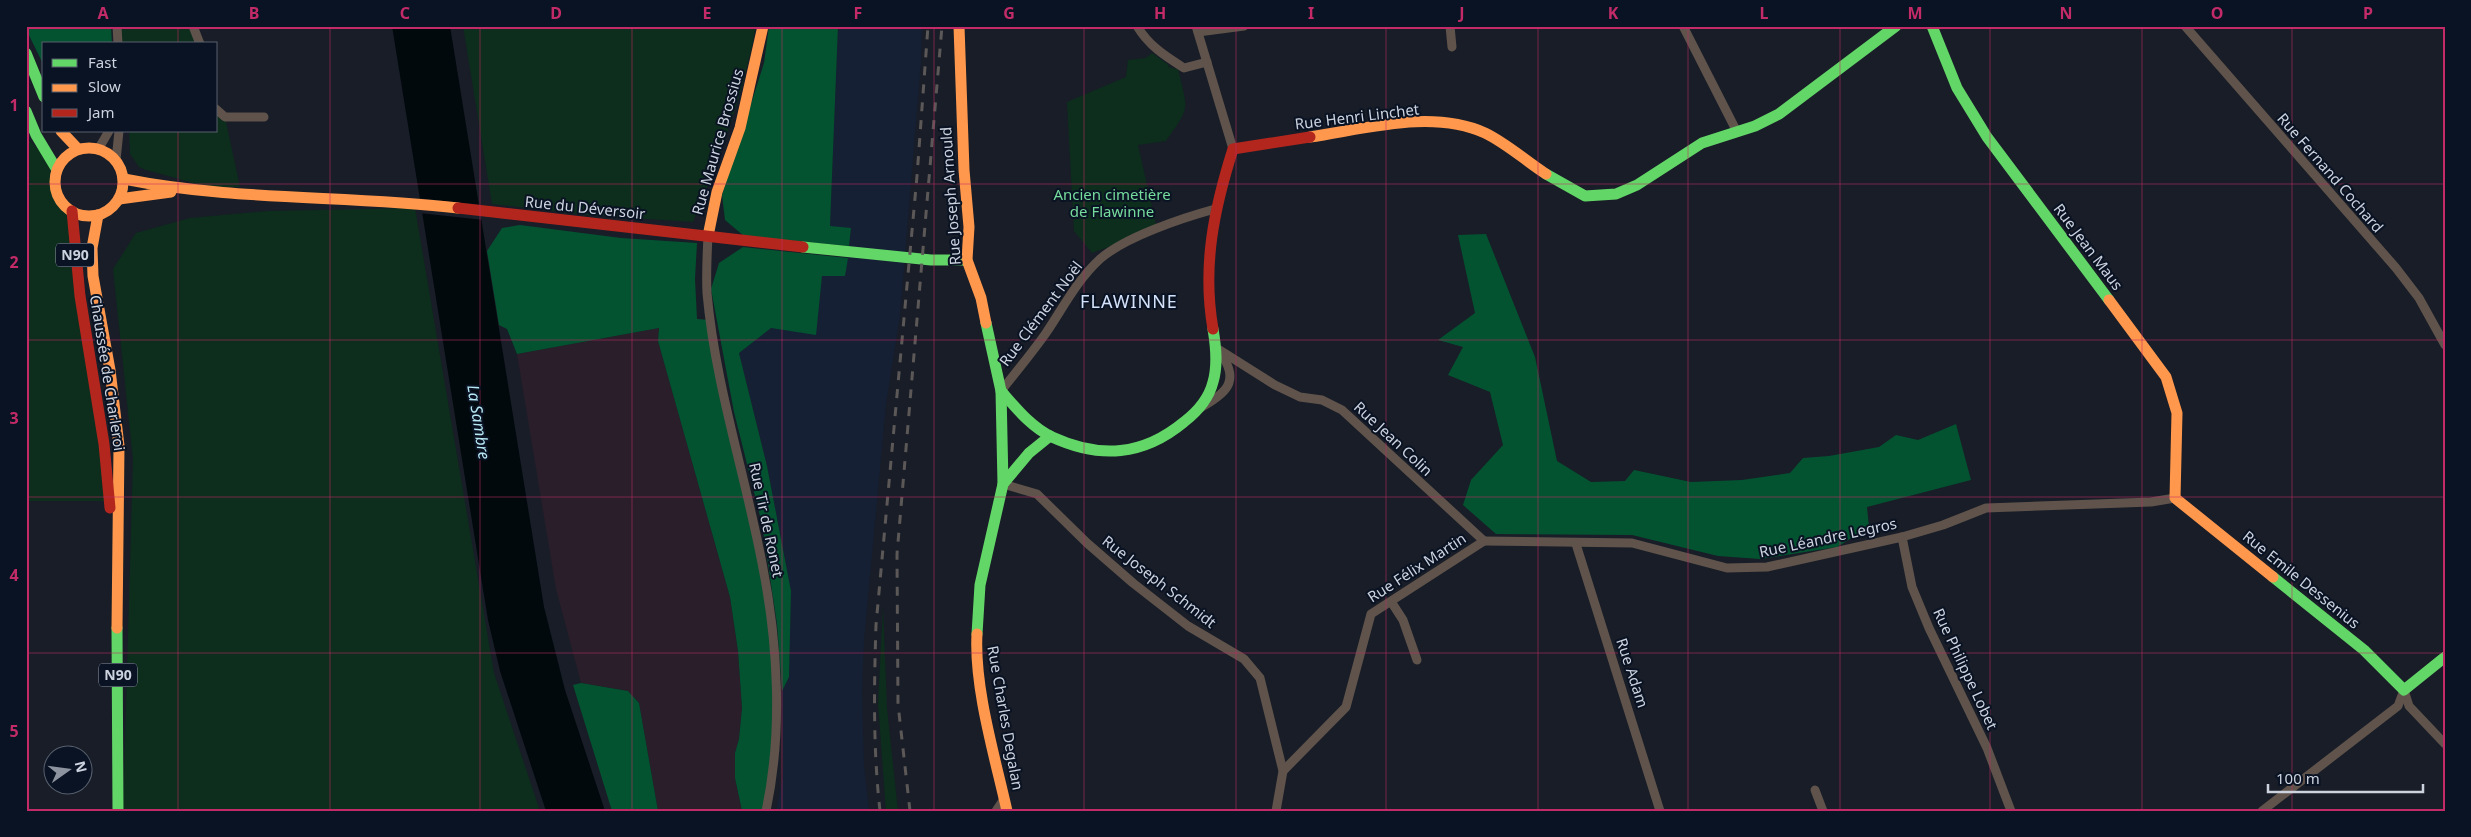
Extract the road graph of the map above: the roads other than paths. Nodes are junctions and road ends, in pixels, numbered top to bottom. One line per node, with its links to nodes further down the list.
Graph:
1 (117, 26): 13 (street)
2 (193, 26): 14 (street)
3 (763, 26): 37 (street, Rue Maurice Brossius)
4 (959, 26): 38 (street, Rue Joseph Arnould)
5 (1137, 26): 17 (street)
6 (1244, 26): 12 (street)
7 (1450, 26): 15 (street)
8 (1683, 26): 22 (street)
9 (1896, 26): 22 (street, Rue Henri Linchet)
10 (1932, 26): 44 (street, Rue Jean Maus)
11 (2185, 26): 39 (street, Rue Fernand Cochard)
12 (1197, 29): 17 (street)
13 (118, 42)
14 (199, 42)
15 (1452, 47)
16 (26, 54): 18 (street)
17 (1207, 62): 28 (street)
18 (42, 92)
19 (26, 111): 30 (street)
20 (218, 111): 21 (street)
21 (264, 117)
22 (1736, 130): 28 (street, Rue Henri Linchet)
23 (62, 132): 27 (street)
24 (108, 132): 26 (street)
25 (119, 132): 29 (street)
26 (100, 148): 27 (street); 29 (street)
27 (78, 149): 30 (street)
28 (1233, 149): 34 (street)
29 (116, 160): 31 (street)
30 (57, 170): 35 (street)
31 (124, 179): 32 (street, Rue du Déversoir); 33 (street)
32 (200, 189): 33 (street, Rue du Déversoir); 37 (street, Rue du Déversoir)
33 (119, 199): 36 (street)
34 (1215, 209): 40 (street); 41 (street, Rue Clément Noël)
35 (72, 212): 36 (street); 46 (street, Chaussée de Charleroi / N90)
36 (98, 215): 46 (street, Chaussée de Charleroi / N90)
37 (708, 236): 38 (street, Rue du Déversoir); 58 (street, Rue Tir de Ronet)
38 (967, 260): 41 (street, Rue Joseph Arnould)
39 (2445, 345)
40 (1218, 349): 42 (street); 47 (street, Rue Jean Colin)
41 (1001, 391): 42 (street); 43 (street, Rue Charles Degalan)
42 (1050, 436): 43 (street, Rue Charles Degalan)
43 (1003, 484): 54 (street, Rue Joseph Schmidt); 56 (street, Rue Charles Degalan)
44 (2175, 498): 45 (street, Rue Léandre Legros); 52 (street, Rue Emile Dessenius)
45 (1902, 537): 48 (street, Rue Léandre Legros); 64 (street, Rue Philippe Lobet)
46 (117, 539): 57 (street, Chaussée de Charleroi / N90)
47 (1484, 542): 48 (street, Rue Léandre Legros); 49 (street, Rue Félix Martin)
48 (1576, 544): 62 (street, Rue Adam)
49 (1392, 603): 51 (street); 54 (street, Rue Félix Martin)
50 (2445, 657): 52 (street)
51 (1417, 660)
52 (2404, 690): 53 (street); 65 (street)
53 (2445, 744)
54 (1283, 771): 61 (street, Rue Joseph Schmidt)
55 (1815, 790): 63 (street)
56 (1004, 799): 59 (street); 60 (street, Rue Charles Degalan)
57 (118, 811)
58 (766, 811)
59 (996, 811)
60 (1007, 811)
61 (1276, 811)
62 (1660, 811)
63 (1823, 811)
64 (2011, 811)
65 (2262, 811)

